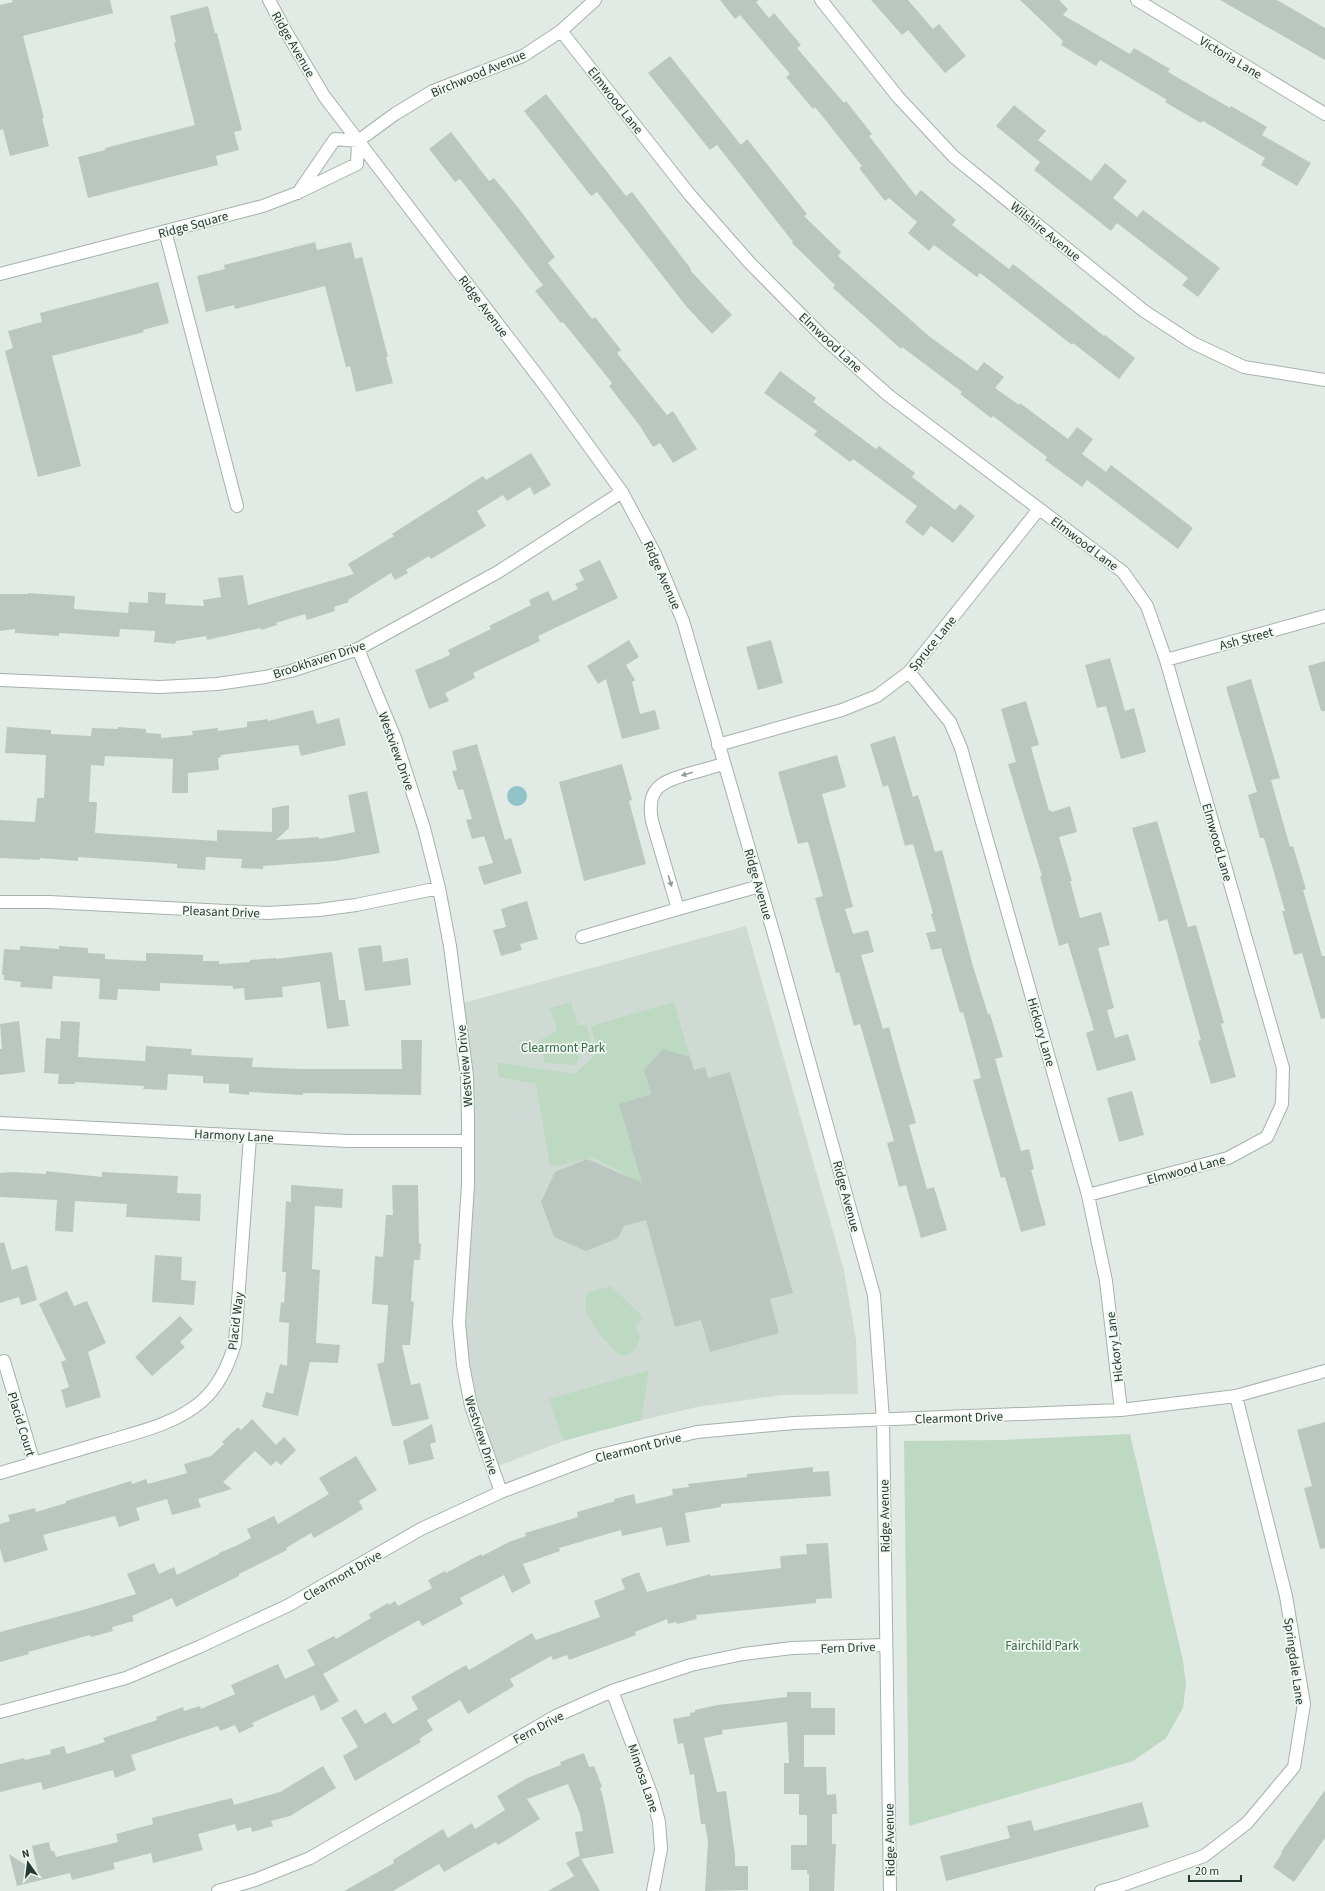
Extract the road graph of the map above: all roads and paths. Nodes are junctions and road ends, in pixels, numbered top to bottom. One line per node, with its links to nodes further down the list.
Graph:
1 (269, 0): 7 (street, Ridge Avenue)
2 (595, 0): 5 (street, Birchwood Avenue)
3 (821, 0): 11 (street, Wilshire Avenue)
4 (1137, 0): 6 (street, Victoria Lane)
5 (561, 31): 7 (street, Birchwood Avenue); 14 (street, Elmwood Lane)
6 (1325, 114)
7 (358, 141): 8 (street); 8 (street, Ridge Square); 12 (street, Ridge Avenue)
8 (297, 193): 9 (street, Ridge Square)
9 (165, 231): 10 (street, Ridge Square); 13 (street)
10 (0, 274)
11 (1325, 380)
12 (622, 492): 16 (street, Brookhaven Drive); 20 (street, Ridge Avenue)
13 (237, 506)
14 (1039, 509): 17 (street, Elmwood Lane); 18 (street, Spruce Lane)
15 (1325, 616): 17 (street, Ash Street)
16 (358, 649): 19 (street, Brookhaven Drive); 23 (street, Westview Drive)
17 (1166, 660): 30 (street, Elmwood Lane)
18 (910, 672): 20 (street, Spruce Lane); 30 (street, Hickory Lane)
19 (0, 680)
20 (718, 745): 21 (street, Ridge Avenue)
21 (724, 764): 22 (street, Ridge Avenue); 25 (street, one-way to 25)
22 (760, 886): 25 (street); 35 (street, Ridge Avenue)
23 (439, 888): 24 (street, Pleasant Drive); 29 (street, Westview Drive)
24 (0, 902)
25 (678, 909): 26 (street)
26 (582, 937)
27 (0, 1123): 28 (street, Harmony Lane)
28 (250, 1137): 29 (street, Harmony Lane); 36 (street, Placid Way)
29 (468, 1141): 38 (street, Westview Drive)
30 (1088, 1195): 34 (street, Hickory Lane)
31 (4, 1361): 36 (street, Placid Court)
32 (1325, 1371): 33 (street, Clearmont Drive)
33 (1236, 1396): 34 (street, Clearmont Drive); 42 (street, Springdale Lane)
34 (1121, 1410): 35 (street, Clearmont Drive)
35 (883, 1420): 38 (street, Clearmont Drive); 39 (street, Ridge Avenue)
36 (34, 1463): 37 (street, Placid Way)
37 (0, 1473)
38 (501, 1492): 41 (street, Clearmont Drive)
39 (885, 1646): 40 (street, Fern Drive); 45 (street, Ridge Avenue)
40 (612, 1691): 43 (street, Fern Drive); 44 (street, Mimosa Lane)
41 (0, 1712)
42 (1120, 1889): 46 (street, Springdale Lane)
43 (218, 1891)
44 (653, 1891)
45 (890, 1891)
46 (1101, 1891)

